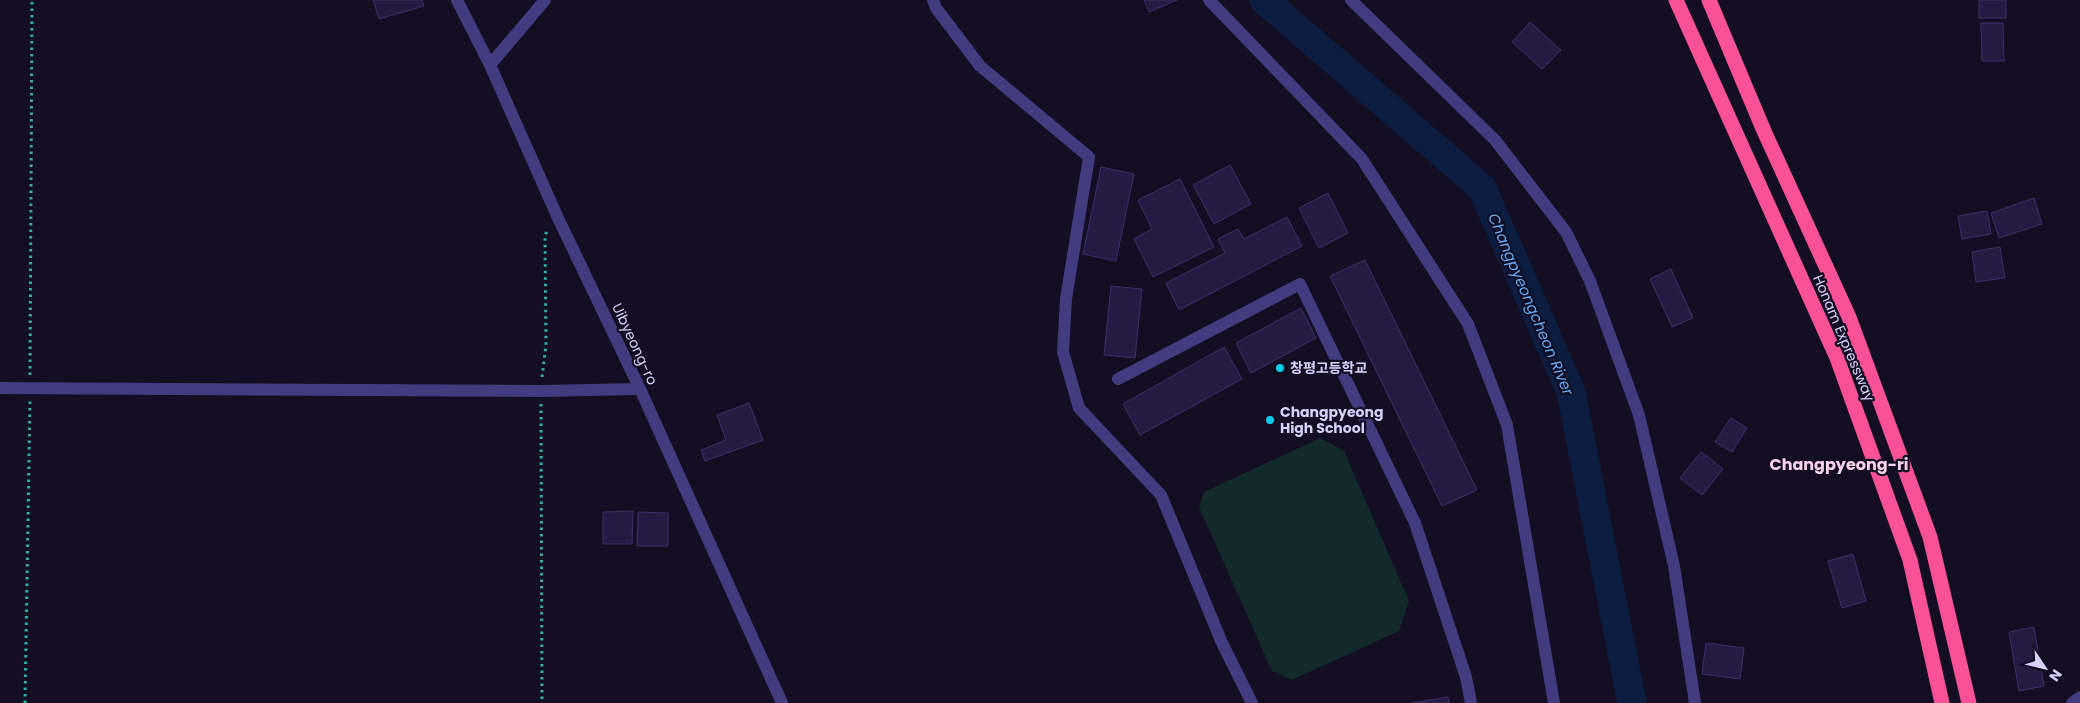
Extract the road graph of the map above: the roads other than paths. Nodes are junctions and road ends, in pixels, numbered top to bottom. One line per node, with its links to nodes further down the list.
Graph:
1 (457, 0): 8 (street, Uibyeong-ro)
2 (545, 0): 8 (street)
3 (934, 0): 15 (street)
4 (1209, 0): 17 (street)
5 (1351, 0): 18 (street)
6 (1676, 0): 13 (highway, Honam Expressway)
7 (1709, 0): 19 (highway, Honam Expressway)
8 (490, 65): 11 (street, Uibyeong-ro)
9 (1118, 379): 16 (street)
10 (0, 388): 11 (street)
11 (640, 389): 14 (street, Uibyeong-ro)
12 (2080, 697): 20 (street)
13 (1942, 700)
14 (782, 703)
15 (1252, 703)
16 (1472, 703)
17 (1554, 703)
18 (1695, 703)
19 (1969, 703)
20 (2072, 703)

